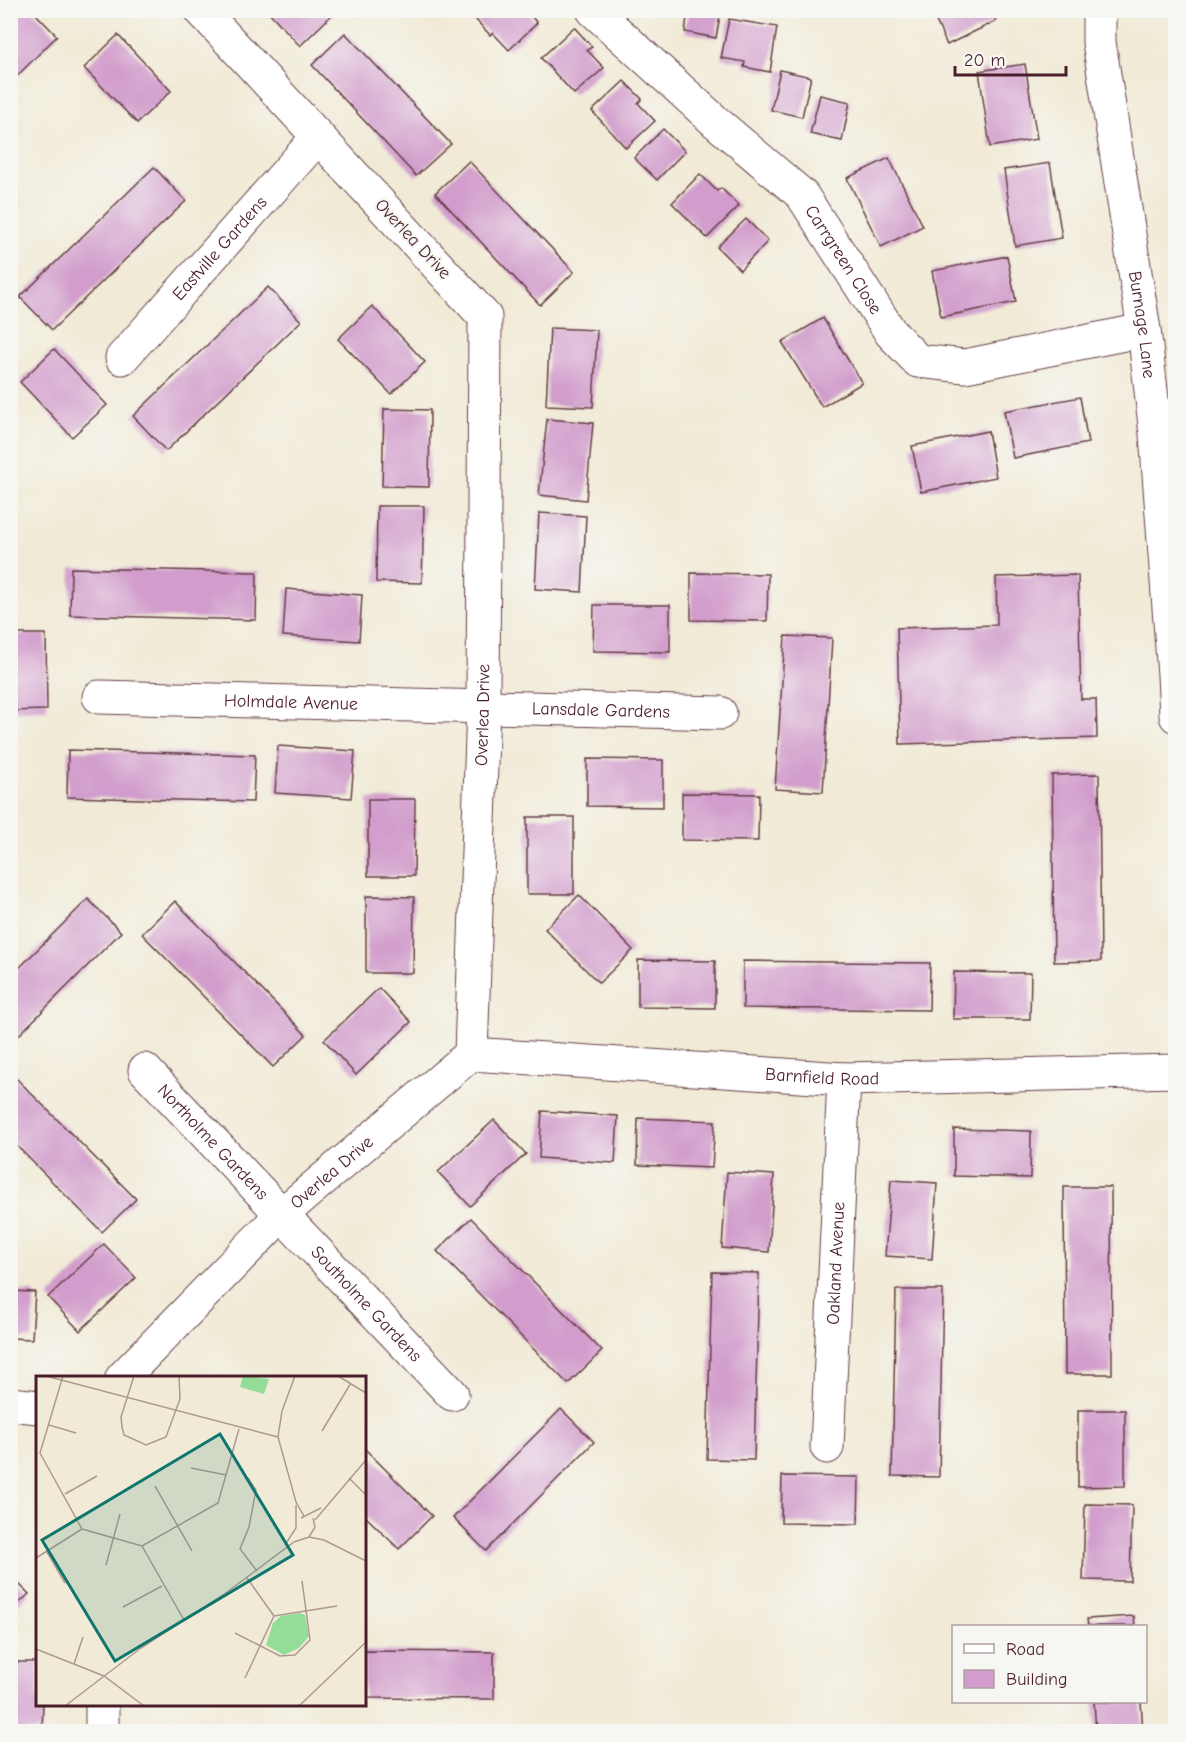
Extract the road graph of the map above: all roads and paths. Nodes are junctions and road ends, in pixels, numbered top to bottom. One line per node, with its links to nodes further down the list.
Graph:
1 (201, 10): 6 (street, Overlea Drive)
2 (593, 10): 7 (street, Carrgreen Close)
3 (1083, 10): 5 (street, Burnage Lane)
4 (1100, 10): 5 (street, Burnage Lane)
5 (1099, 42): 7 (street, Burnage Lane)
6 (318, 138): 8 (street, Eastville Gardens); 11 (street, Overlea Drive)
7 (1144, 330): 9 (street, Burnage Lane)
8 (122, 358)
9 (1166, 433): 13 (street, Burnage Lane)
10 (99, 697): 11 (street, Holmdale Avenue)
11 (483, 707): 12 (street, Lansdale Gardens); 14 (street, Overlea Drive)
12 (720, 713)
13 (1176, 716)
14 (471, 1054): 17 (street, Barnfield Road); 18 (street, Overlea Drive)
15 (146, 1070): 18 (street, Northolme Gardens)
16 (1176, 1071): 17 (street, Barnfield Road)
17 (844, 1079): 23 (street, Oakland Avenue)
18 (282, 1215): 19 (street, Overlea Drive); 20 (street, Southolme Gardens)
19 (123, 1376)
20 (452, 1394)
21 (10, 1404): 22 (street)
22 (36, 1407)
23 (827, 1447)
24 (102, 1706): 25 (street)
25 (102, 1731)

